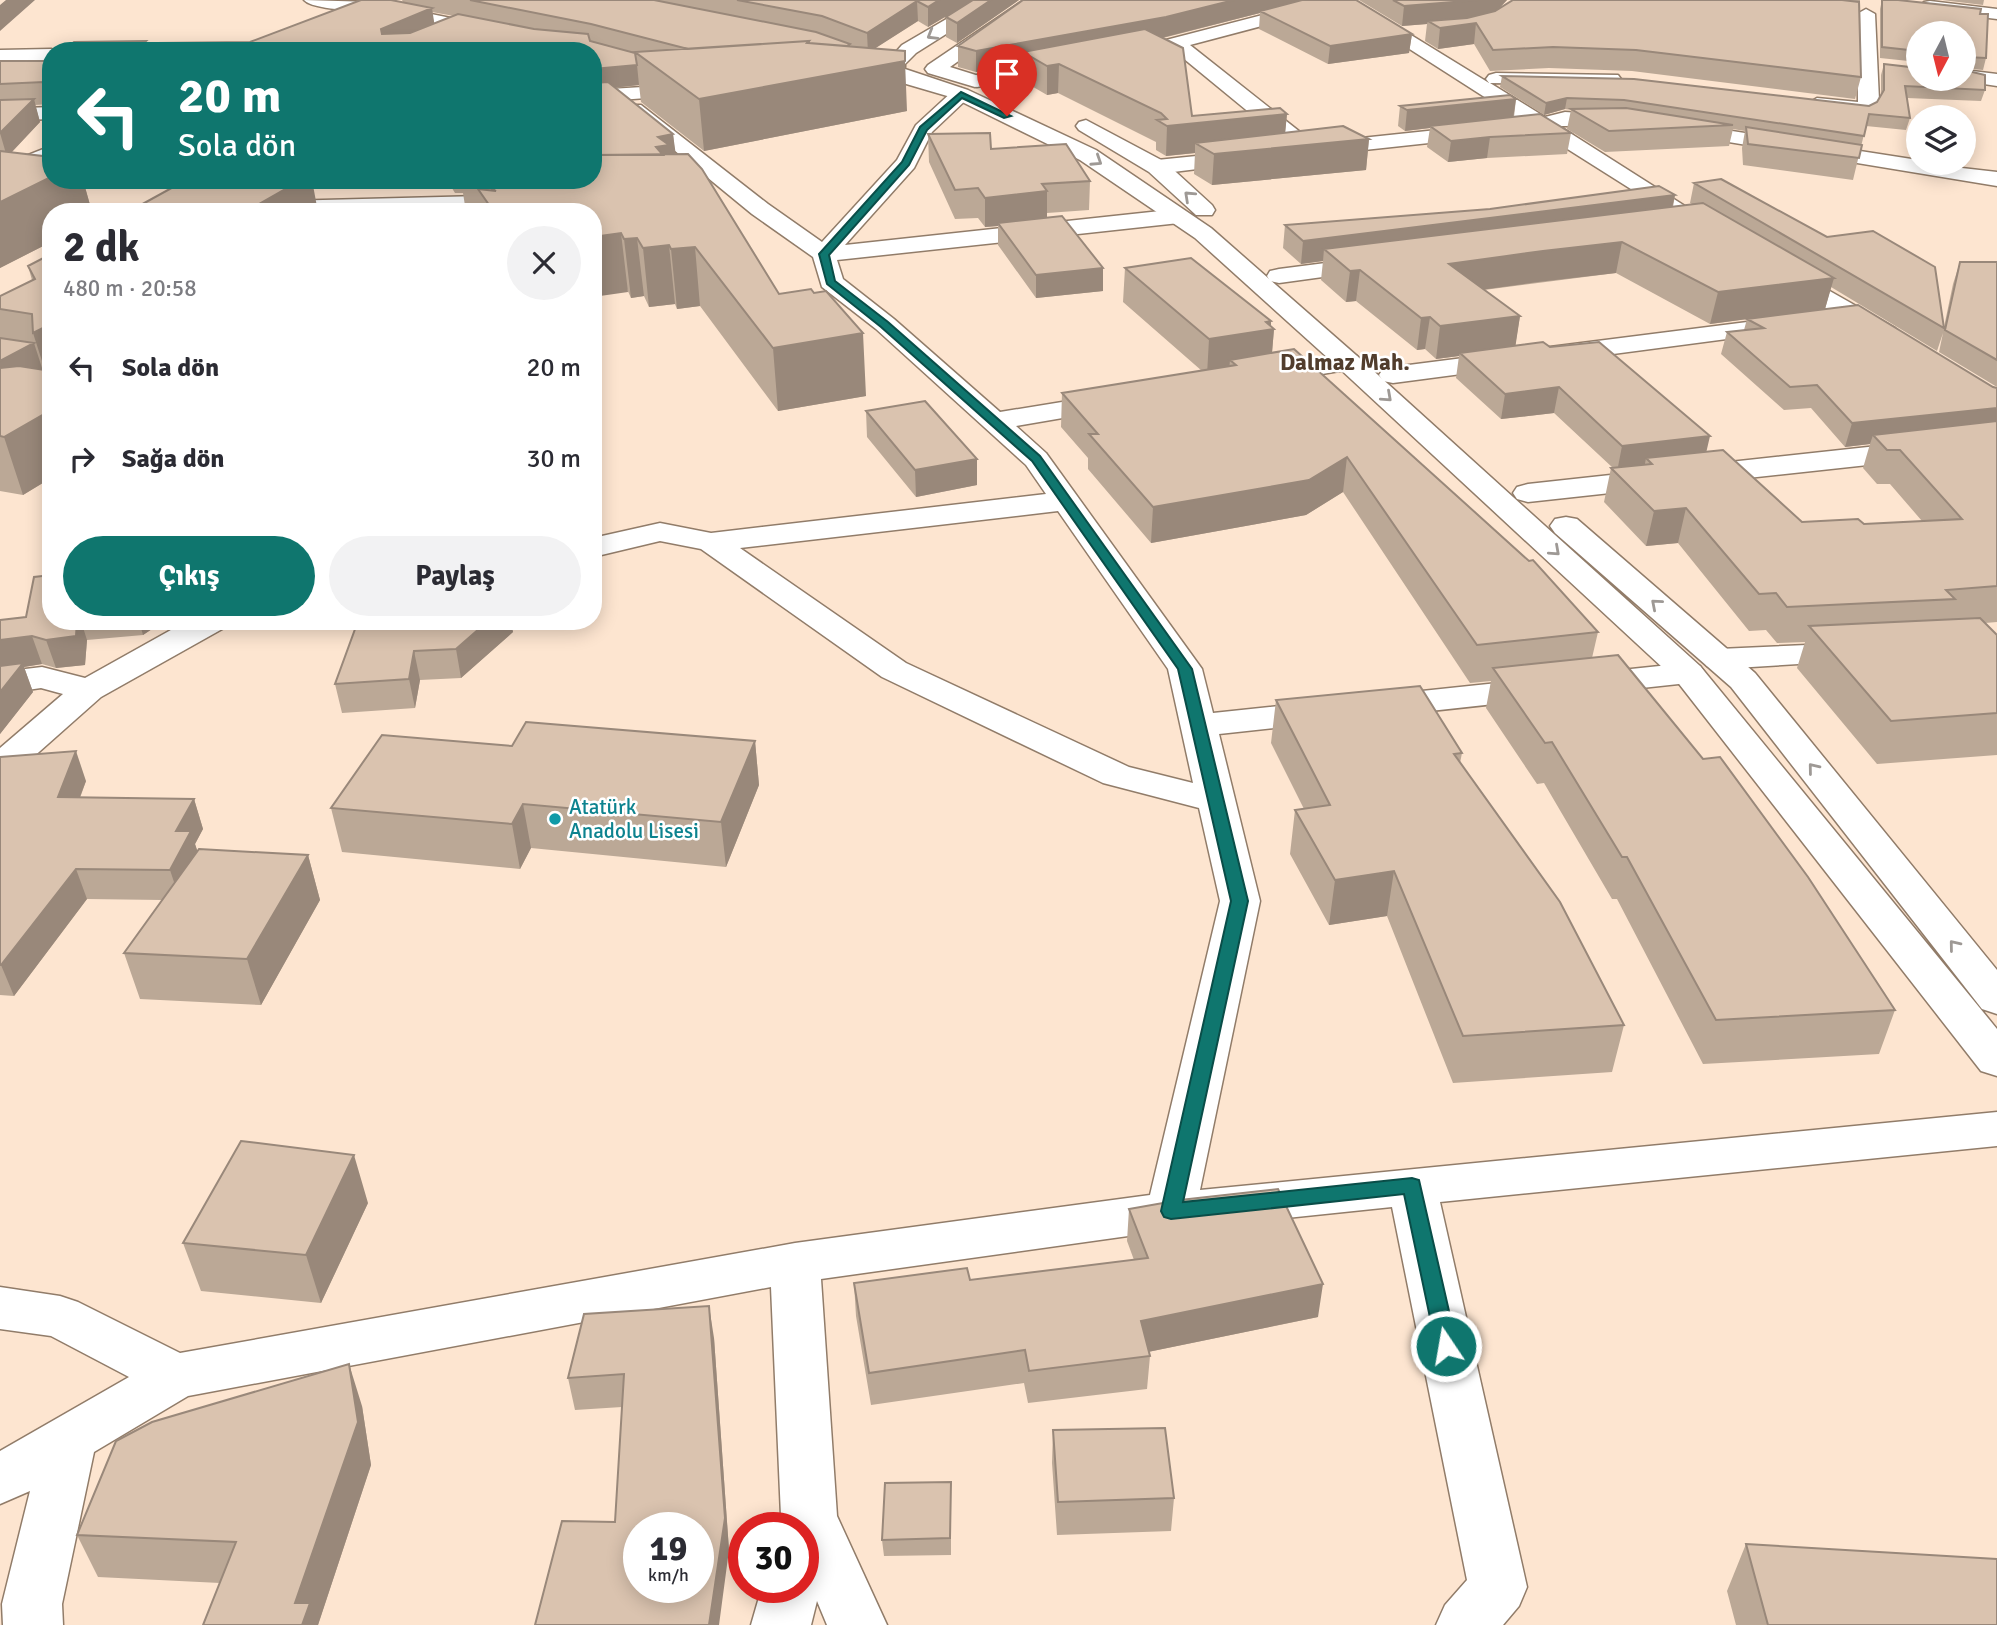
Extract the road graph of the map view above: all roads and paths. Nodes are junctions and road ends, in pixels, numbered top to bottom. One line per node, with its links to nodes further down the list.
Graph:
1 (313, 0): 5 (street)
2 (991, 0): 21 (street, one-way to 21)
3 (1036, 0): 20 (street)
4 (1341, 0): 12 (street); 15 (street)
5 (380, 3): 9 (street); 10 (street)
6 (1914, 5): 8 (street)
7 (1864, 9): 18 (street)
8 (1997, 14)
9 (335, 22)
10 (460, 24): 13 (street); 14 (street)
11 (1424, 33): 12 (street)
12 (1398, 35): 24 (street)
13 (423, 39)
14 (543, 42)
15 (1176, 43): 29 (street); 40 (street)
16 (42, 55): 17 (street)
17 (0, 56)
18 (1868, 65): 19 (street); 32 (street)
19 (1893, 68)
20 (935, 69): 21 (street); 29 (street)
21 (888, 71): 29 (street)
22 (665, 72): 27 (street)
23 (1976, 77): 26 (street)
24 (1470, 80): 25 (street); 37 (street)
25 (1632, 80)
26 (1997, 80)
27 (699, 81): 28 (street); 30 (street)
28 (602, 83)
29 (969, 88): 42 (street); 53 (street, one-way to 53); 55 (street)
30 (616, 95): 31 (street); 48 (street)
31 (602, 96)
32 (1791, 101)
33 (42, 113): 34 (street)
34 (0, 115)
35 (1636, 122): 37 (street)
36 (42, 125): 38 (street)
37 (1541, 125): 40 (street); 54 (street)
38 (0, 127)
39 (1663, 127): 44 (street)
40 (1309, 150): 42 (street)
41 (42, 156): 43 (street)
42 (1157, 167): 58 (street, one-way to 42)
43 (0, 174)
44 (1997, 179)
45 (296, 189): 50 (street)
46 (378, 189): 51 (street)
47 (709, 200): 48 (street)
48 (748, 200): 55 (street)
49 (535, 202): 52 (street)
50 (261, 203)
51 (404, 203)
52 (518, 203)
53 (1179, 216): 55 (street); 61 (street)
54 (1660, 228)
55 (824, 254): 65 (street)
56 (1758, 257): 59 (street)
57 (1401, 261): 58 (street)
58 (1279, 276): 62 (street)
59 (1858, 316): 60 (street); 62 (street)
60 (1904, 345)
61 (1348, 362): 63 (street); 73 (street, one-way to 73)
62 (1393, 376): 67 (street)
63 (1239, 381)
64 (1130, 399): 65 (street)
65 (994, 421): 68 (street)
66 (1997, 442): 67 (street)
67 (1528, 493): 73 (street, one-way to 67)
68 (1066, 501): 69 (street); 76 (street)
69 (711, 542): 70 (street); 78 (street)
70 (602, 546)
71 (196, 630): 75 (street)
72 (1886, 651): 73 (street)
73 (1704, 666): 76 (street); 79 (street, one-way to 73); 80 (street)
74 (0, 683): 75 (street)
75 (89, 690): 77 (street)
76 (1198, 725): 78 (street)
77 (0, 767)
78 (1217, 801): 83 (street)
79 (1997, 999)
80 (1997, 1060)
81 (1997, 1129): 82 (street)
82 (1412, 1185): 83 (street); 95 (street)
83 (1171, 1211): 84 (street)
84 (795, 1263): 86 (street); 89 (street)
85 (0, 1308): 86 (street)
86 (176, 1376): 87 (street)
87 (70, 1437): 88 (street); 92 (street)
88 (0, 1480)
89 (805, 1512)
90 (819, 1552): 94 (street)
91 (787, 1603): 93 (street)
92 (33, 1625)
93 (781, 1625)
94 (858, 1625)
95 (1466, 1625)

